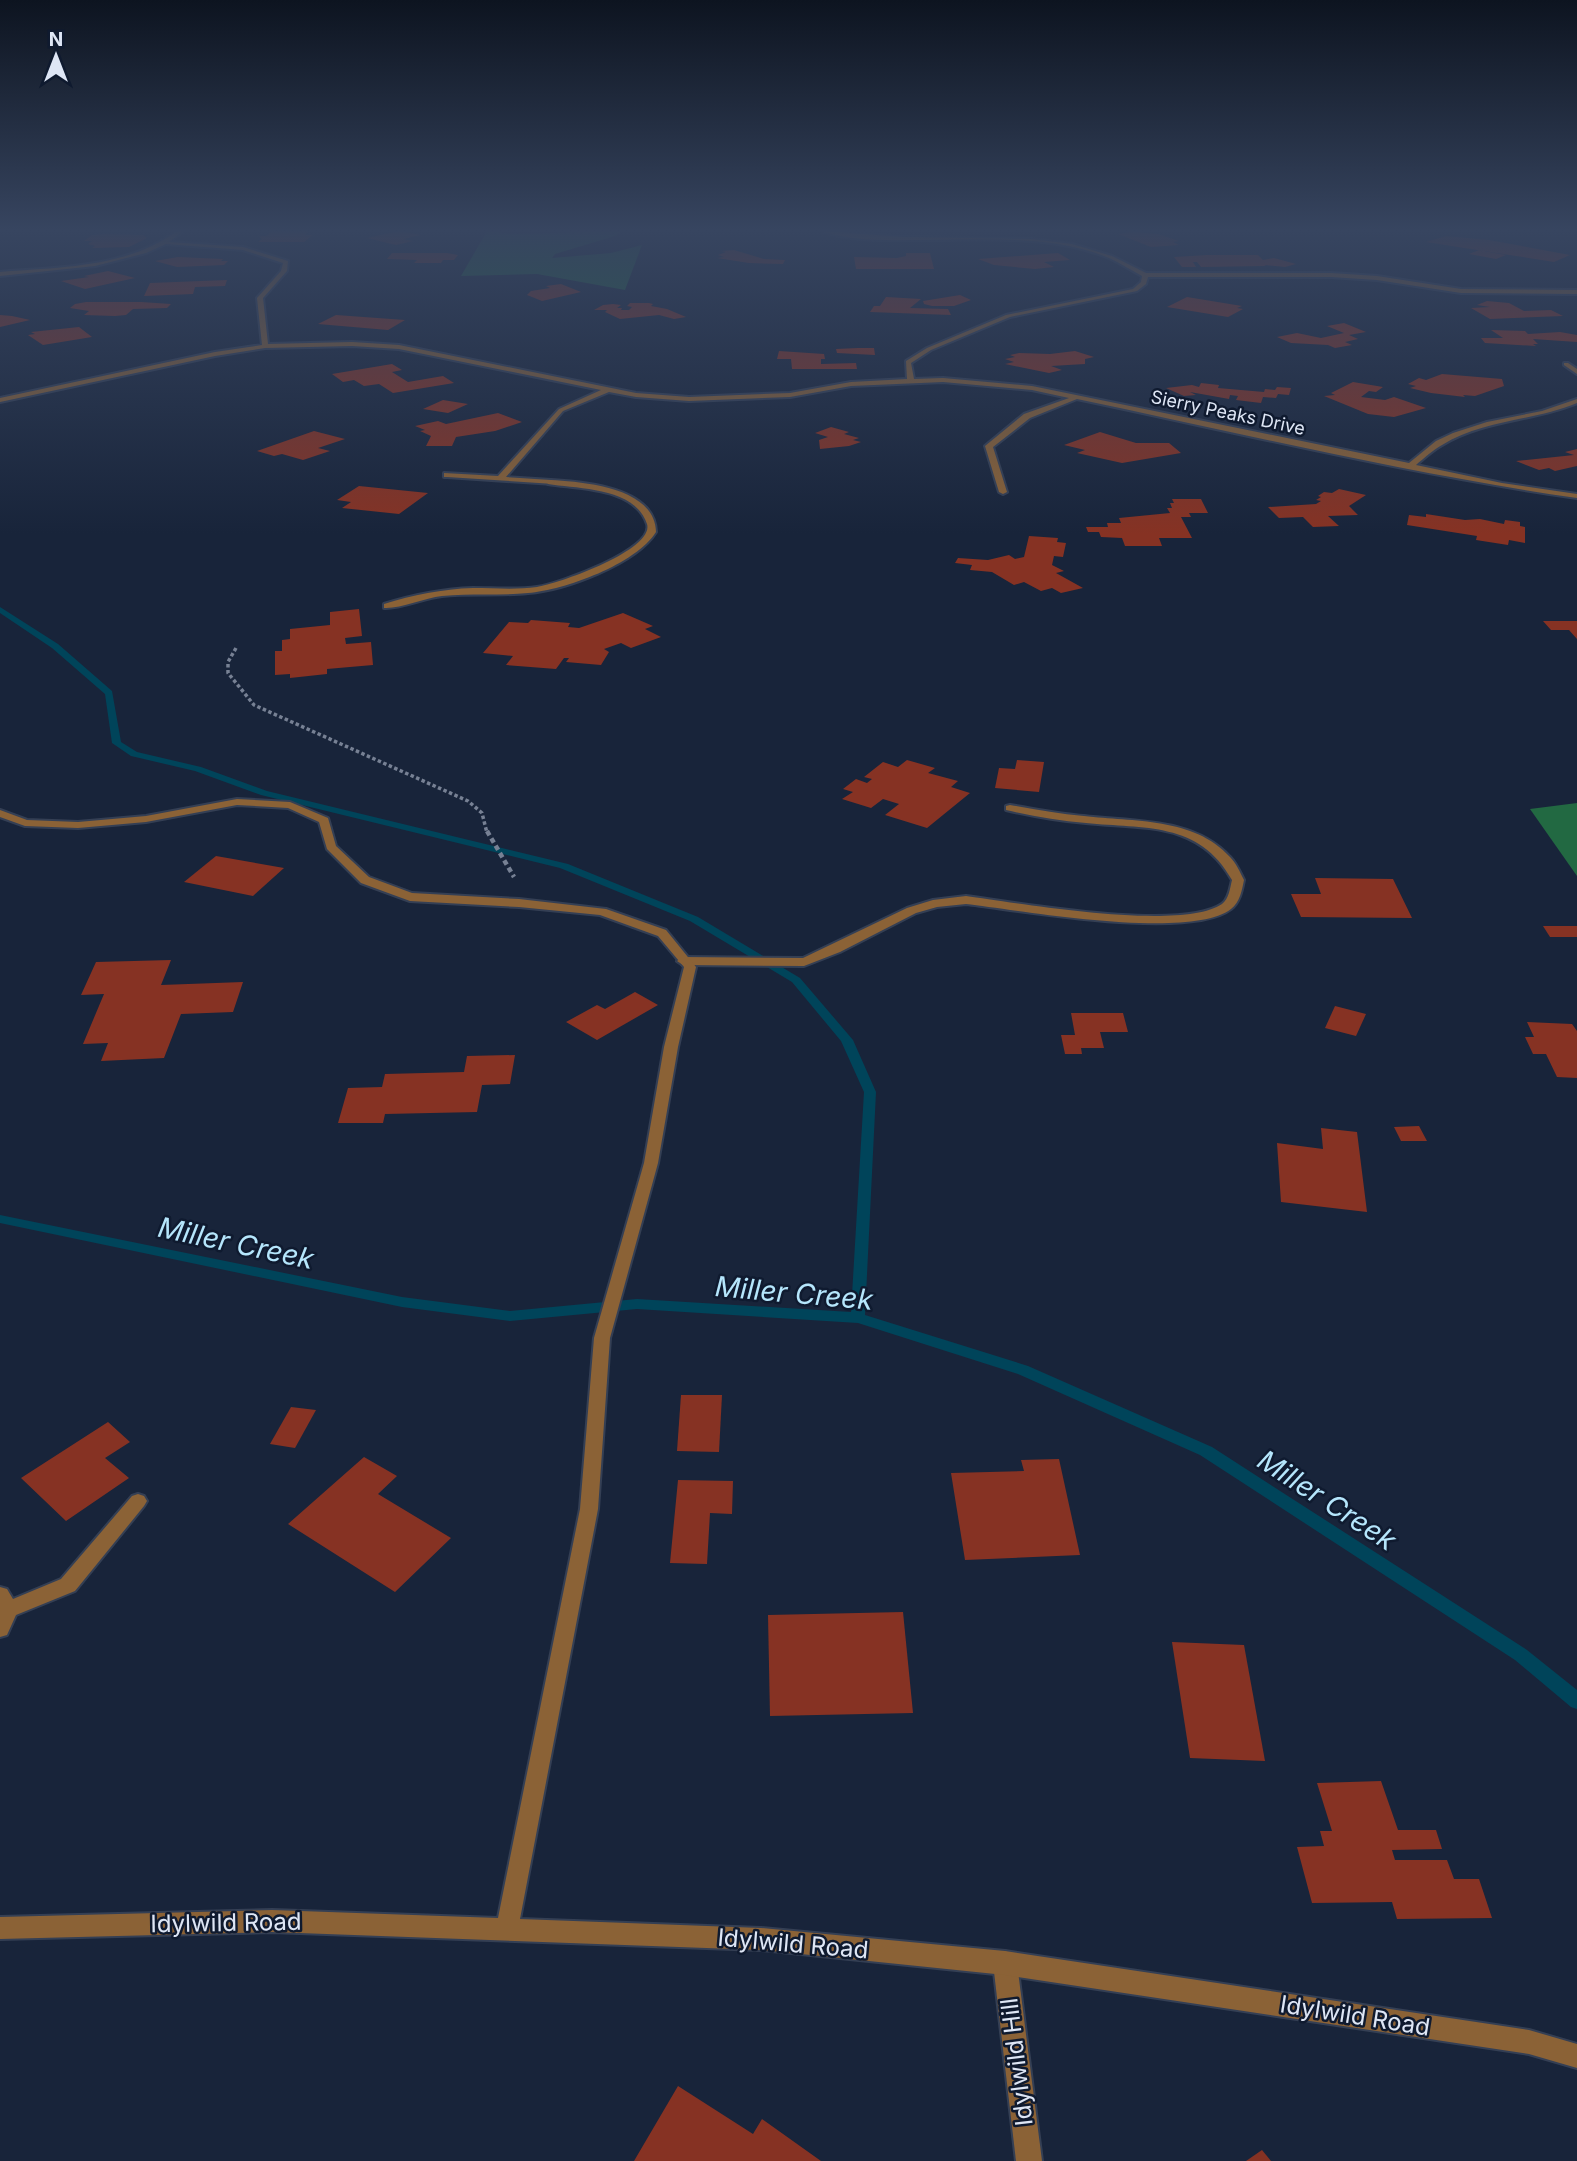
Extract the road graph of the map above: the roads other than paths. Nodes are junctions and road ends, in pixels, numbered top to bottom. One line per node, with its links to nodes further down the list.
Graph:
1 (264, 332): 3 (street)
2 (970, 332): 6 (street)
3 (265, 346): 7 (street, Sierry Peaks Drive); 9 (street, Sierry Peaks Drive)
4 (1566, 365): 5 (street)
5 (1577, 372)
6 (911, 380): 7 (street, Sierry Peaks Drive); 8 (street, Sierry Peaks Drive)
7 (610, 389): 13 (street)
8 (1075, 398): 11 (street, Sierry Peaks Drive); 14 (street)
9 (0, 400)
10 (1577, 401): 11 (street)
11 (1409, 467): 15 (street, Sierry Peaks Drive)
12 (447, 475): 13 (street)
13 (500, 479): 16 (street)
14 (1003, 492)
15 (1577, 496)
16 (387, 606)
17 (1010, 808): 19 (street)
18 (0, 813): 19 (street)
19 (683, 961): 24 (street)
20 (138, 1501): 21 (street)
21 (4, 1602): 22 (street)
22 (0, 1629)
23 (0, 1928): 24 (street, Idylwild Road)
24 (507, 1929): 25 (street, Idylwild Road)
25 (1005, 1963): 26 (street, Idylwild Road); 27 (street, Idylwild Hill)
26 (1577, 2056)
27 (1029, 2161)

